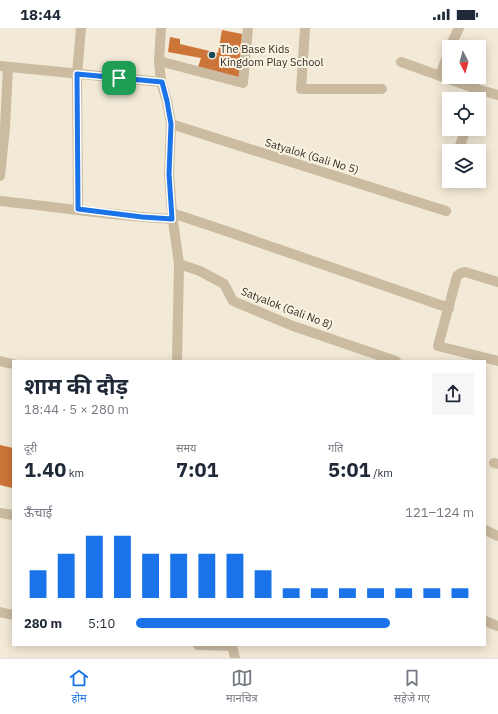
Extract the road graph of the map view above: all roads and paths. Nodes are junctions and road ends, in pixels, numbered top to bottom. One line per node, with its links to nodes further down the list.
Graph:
1 (81, 28): 11 (street)
2 (161, 28): 7 (street)
3 (248, 28): 7 (street)
4 (305, 28): 14 (street)
5 (459, 28): 6 (street)
6 (453, 40)
7 (159, 61): 13 (street)
8 (401, 62): 12 (street)
9 (4, 66): 11 (street); 19 (street)
10 (442, 70): 12 (street)
11 (77, 74): 13 (street); 21 (street)
12 (440, 76): 15 (street)
13 (162, 82): 18 (street)
14 (382, 89)
15 (474, 92)
16 (486, 94): 17 (street)
17 (498, 95)
18 (171, 124): 22 (street, Satyalok (Gali No 5)); 23 (street)
19 (0, 176)
20 (0, 201): 21 (street)
21 (78, 209): 23 (street)
22 (446, 211)
23 (172, 216): 24 (street); 26 (street)
24 (179, 264): 28 (street); 29 (street, Satyalok (Gali No 8))
25 (498, 282): 26 (street)
26 (449, 308): 27 (street)
27 (481, 359): 31 (street)
28 (177, 360)
29 (393, 360)
30 (0, 361): 32 (street)
31 (498, 361)
32 (12, 364)
33 (0, 512): 34 (street)
34 (12, 515)
35 (486, 530): 36 (street)
36 (498, 536)
37 (0, 612): 38 (street)
38 (12, 615)
39 (486, 621): 40 (street)
40 (498, 626)
41 (232, 646): 42 (street)
42 (235, 658)

